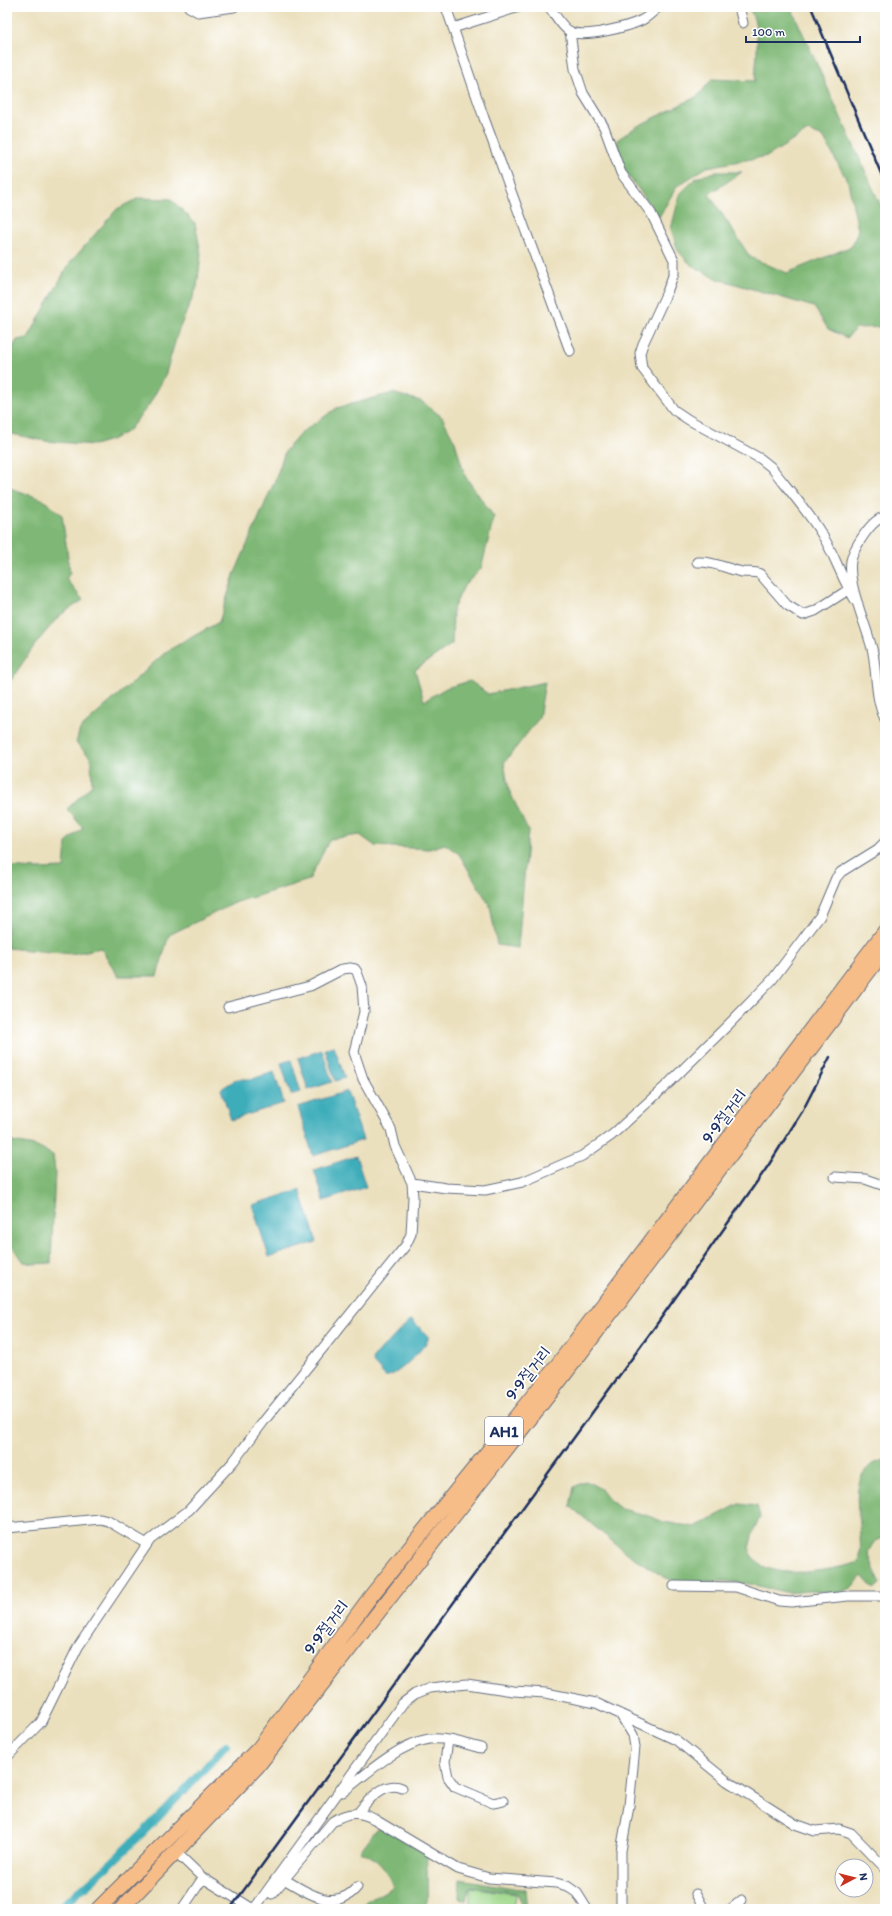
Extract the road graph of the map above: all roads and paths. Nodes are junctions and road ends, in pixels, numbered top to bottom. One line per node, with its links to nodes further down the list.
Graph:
1 (189, 7): 2 (street)
2 (234, 7)
3 (446, 7): 9 (street)
4 (519, 7): 9 (street)
5 (549, 7): 10 (street)
6 (659, 7): 10 (street)
7 (739, 7): 8 (street)
8 (743, 23)
9 (453, 28): 11 (street)
10 (570, 31): 14 (street)
11 (570, 351)
12 (885, 517): 15 (street)
13 (698, 562): 14 (street)
14 (848, 590): 15 (street)
15 (858, 604): 16 (street)
16 (885, 719)
17 (885, 842): 22 (street)
18 (885, 931): 43 (highway, 9·9절거리 / AH1)
19 (885, 950): 36 (highway, 9·9절거리 / AH1)
20 (228, 1007): 22 (street)
21 (835, 1177): 23 (street)
22 (412, 1183): 25 (street)
23 (885, 1186)
24 (7, 1528): 25 (street)
25 (147, 1544): 31 (street)
26 (674, 1586): 27 (street)
27 (885, 1596)
28 (620, 1714): 33 (street); 37 (street); 49 (street)
29 (448, 1740): 30 (street); 33 (street); 34 (street)
30 (481, 1748)
31 (7, 1757)
32 (402, 1788): 35 (street)
33 (335, 1797): 46 (street)
34 (503, 1801)
35 (358, 1813): 39 (street); 48 (street)
36 (176, 1852): 38 (street); 44 (highway, 9·9절거리 / AH1)
37 (885, 1868)
38 (203, 1878): 45 (street); 46 (street)
39 (284, 1879): 40 (street); 47 (street)
40 (357, 1887)
41 (696, 1894): 50 (street)
42 (742, 1900): 51 (street)
43 (98, 1909)
44 (121, 1909)
45 (182, 1909)
46 (253, 1909)
47 (259, 1909)
48 (587, 1909)
49 (623, 1909)
50 (704, 1909)
51 (731, 1909)

